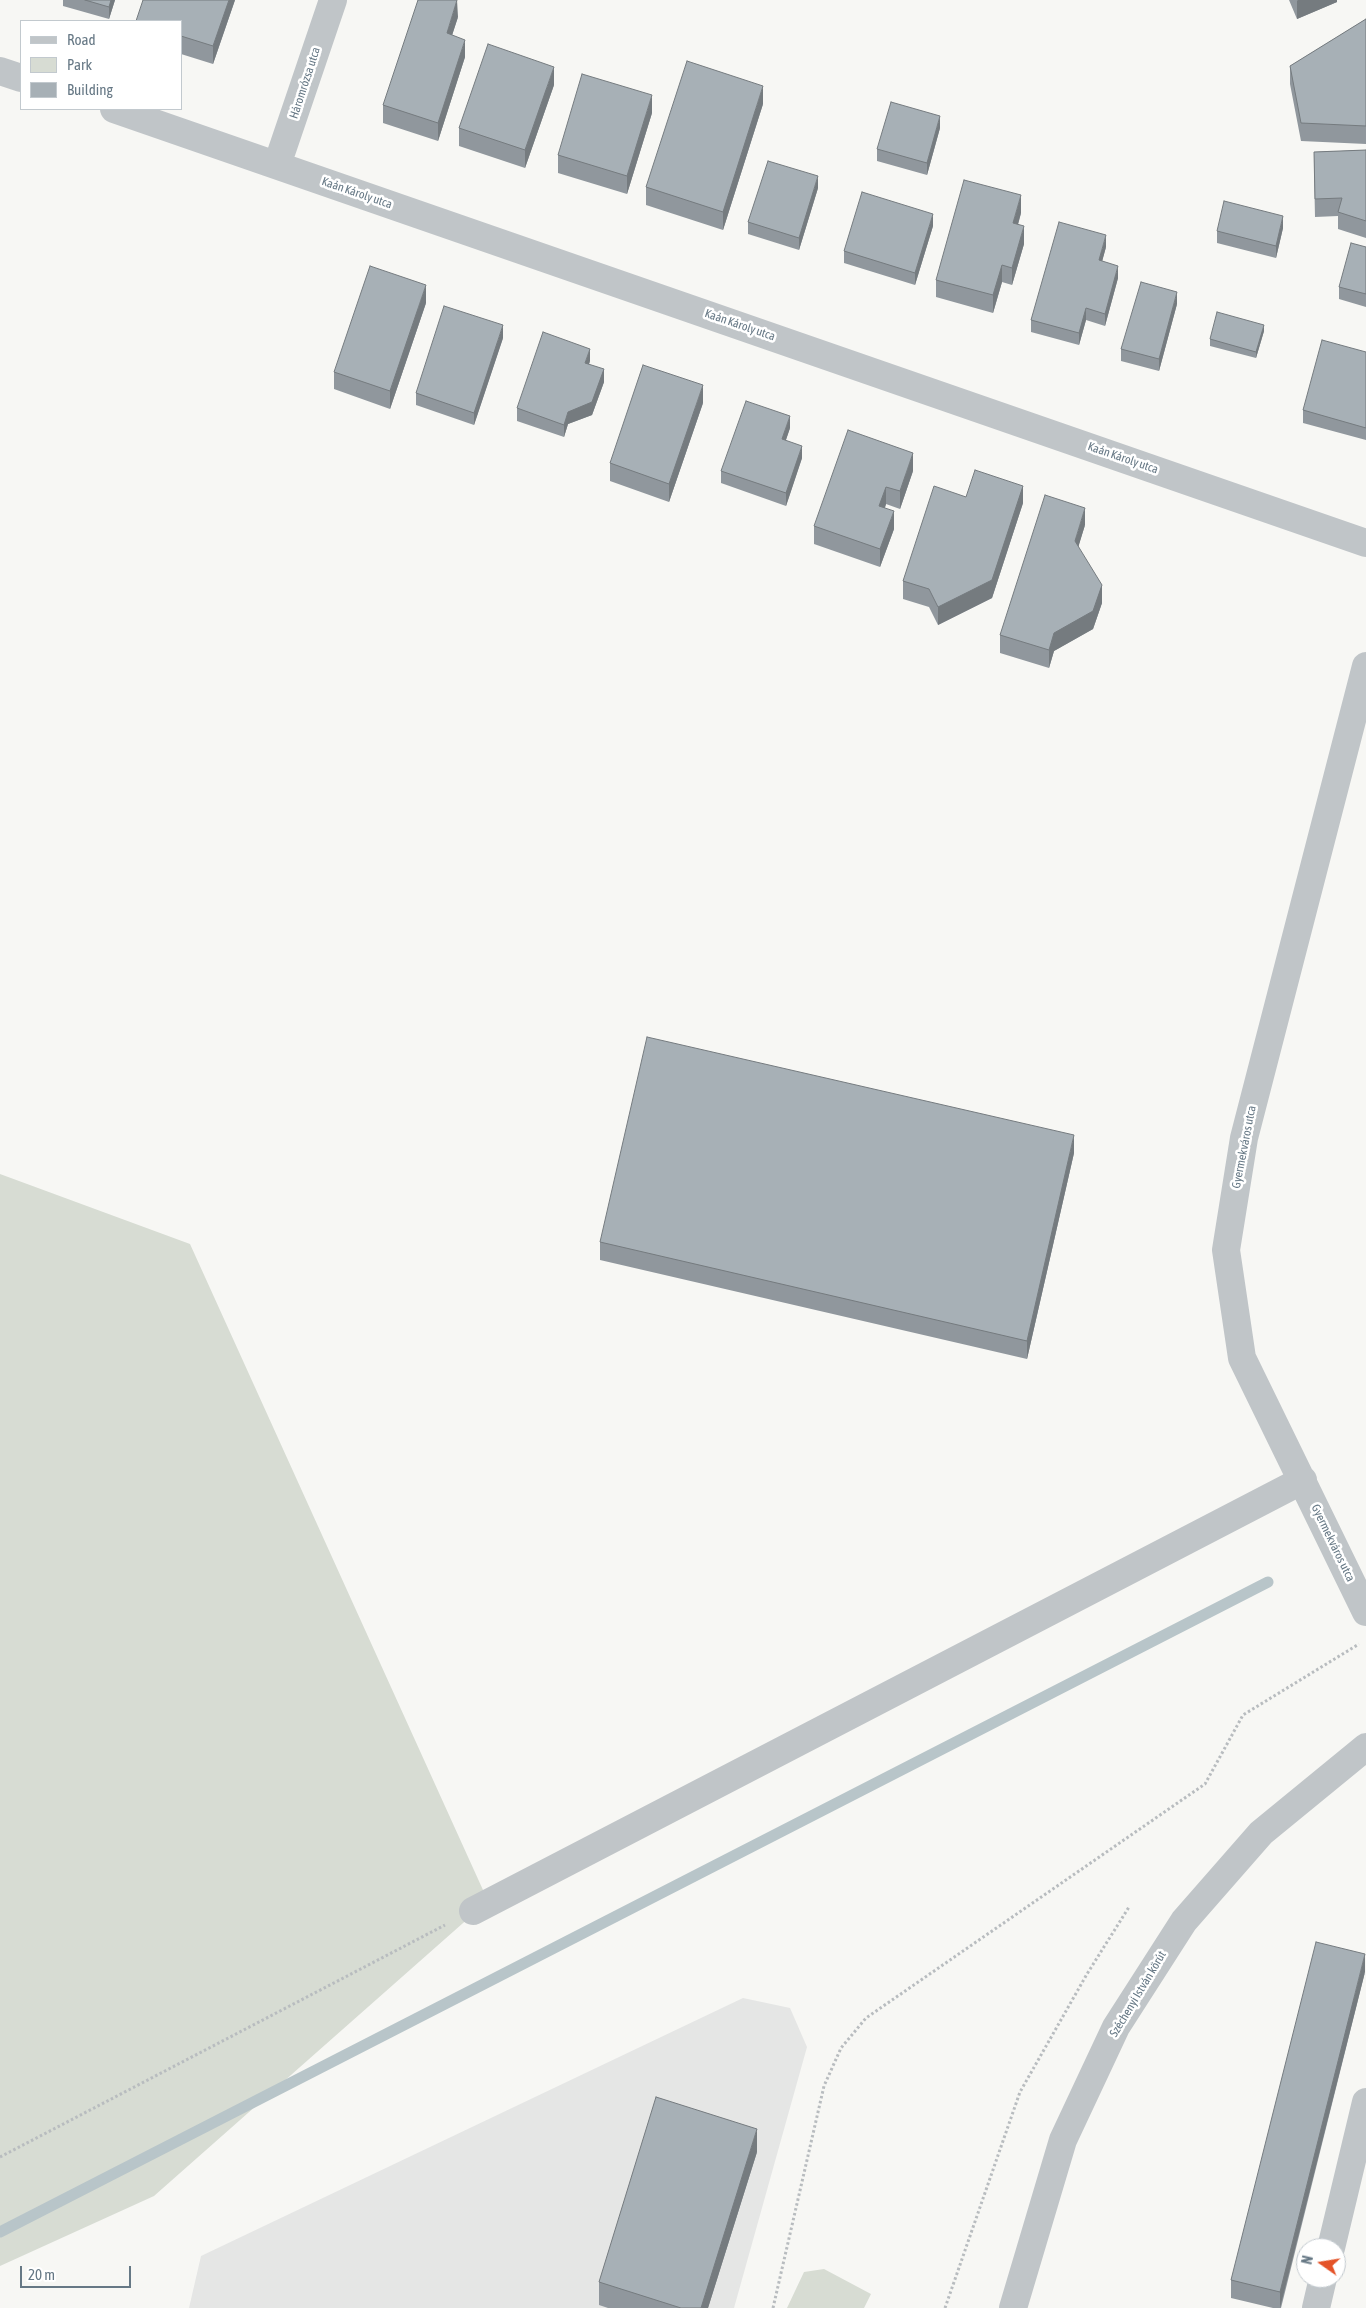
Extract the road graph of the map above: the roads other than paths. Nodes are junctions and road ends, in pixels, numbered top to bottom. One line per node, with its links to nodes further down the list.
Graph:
1 (332, 0): 5 (street, Háromrózsa utca)
2 (0, 71): 3 (street)
3 (20, 78)
4 (117, 110): 5 (street, Kaán Károly utca)
5 (277, 165): 6 (street, Kaán Károly utca)
6 (1366, 543)
7 (1366, 666): 8 (street, Gyermekváros utca)
8 (1303, 1480): 9 (street, Gyermekváros utca); 11 (street)
9 (1366, 1612)
10 (1366, 1747): 15 (street, Széchenyi István körút)
11 (472, 1911)
12 (1366, 2102): 13 (street)
13 (1333, 2238)
14 (1321, 2288): 16 (street)
15 (1013, 2308)
16 (1316, 2308)

